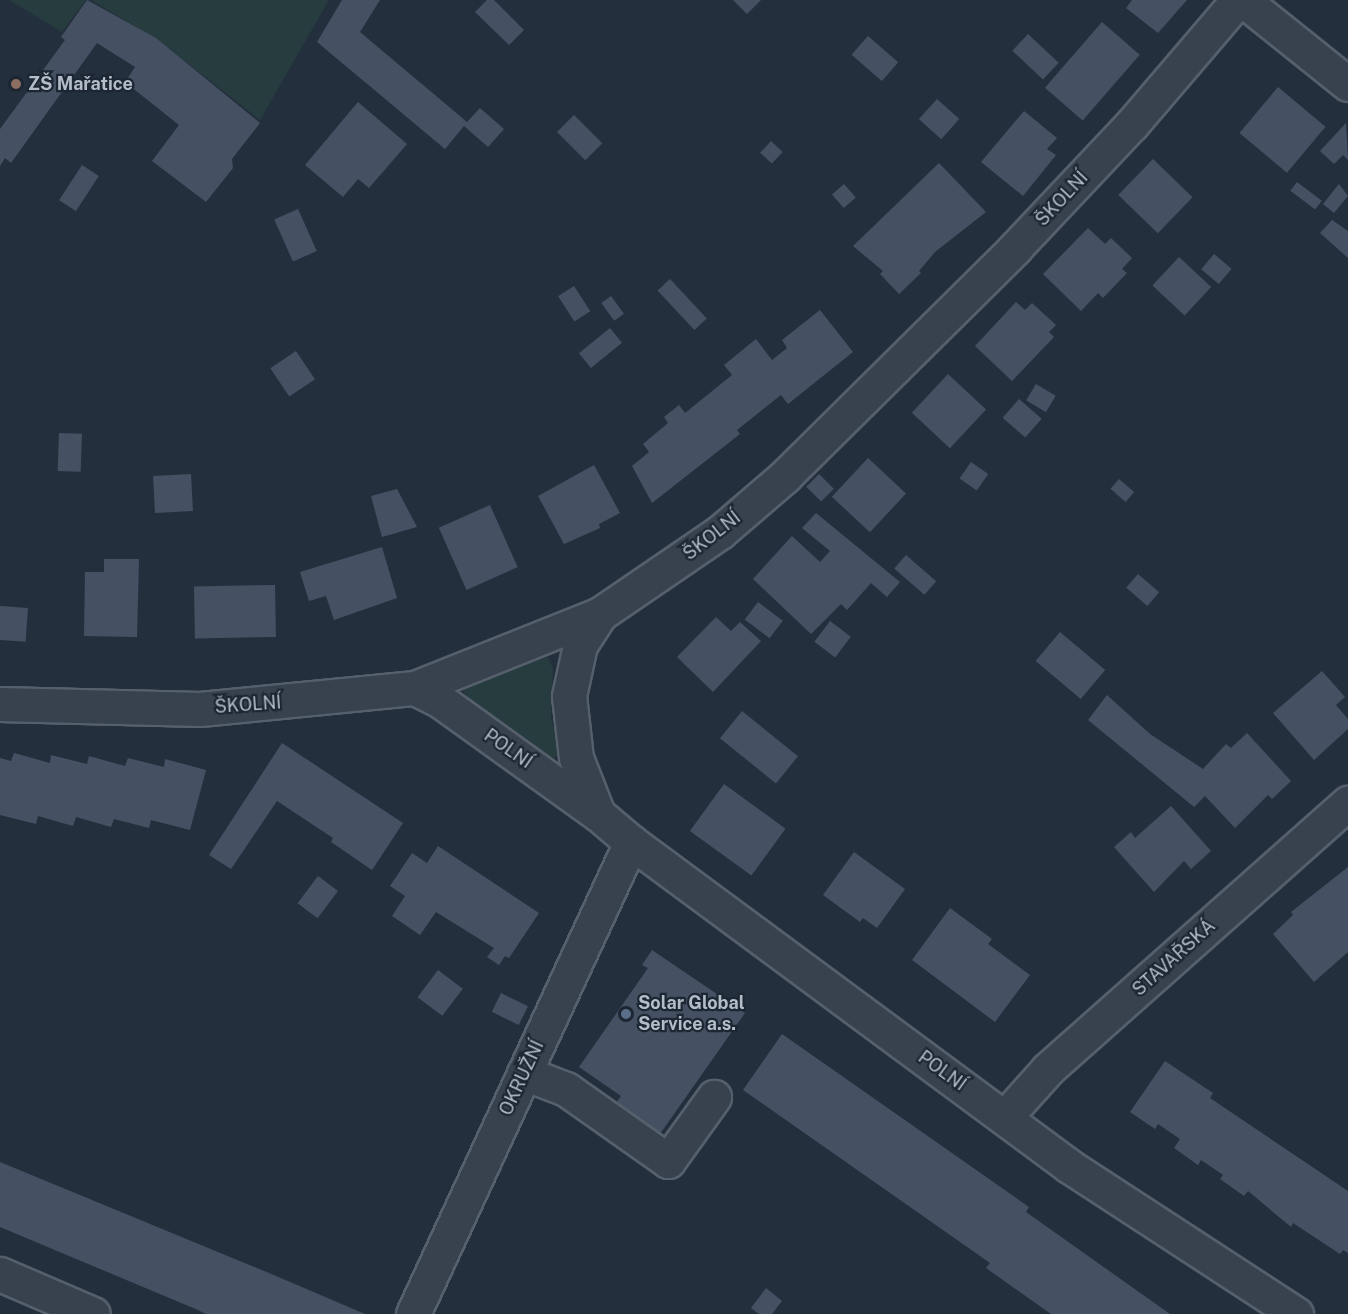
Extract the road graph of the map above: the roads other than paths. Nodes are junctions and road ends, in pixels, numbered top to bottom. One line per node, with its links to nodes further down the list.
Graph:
1 (1238, 0): 4 (street, ŠKOLNÍ)
2 (1244, 0): 3 (street)
3 (1348, 84)
4 (600, 614): 5 (street, ŠKOLNÍ); 8 (street, POLNÍ)
5 (415, 688): 6 (street, ŠKOLNÍ); 8 (street, POLNÍ)
6 (0, 704)
7 (1348, 803): 12 (street, STAVAŘSKÁ)
8 (598, 814): 9 (street, POLNÍ)
9 (631, 842): 10 (street, OKRUŽNÍ); 12 (street, POLNÍ)
10 (524, 1073): 11 (street); 15 (street, OKRUŽNÍ)
11 (714, 1097)
12 (1005, 1117): 16 (street, POLNÍ)
13 (0, 1274): 14 (street)
14 (93, 1314)
15 (413, 1314)
16 (1296, 1314)

